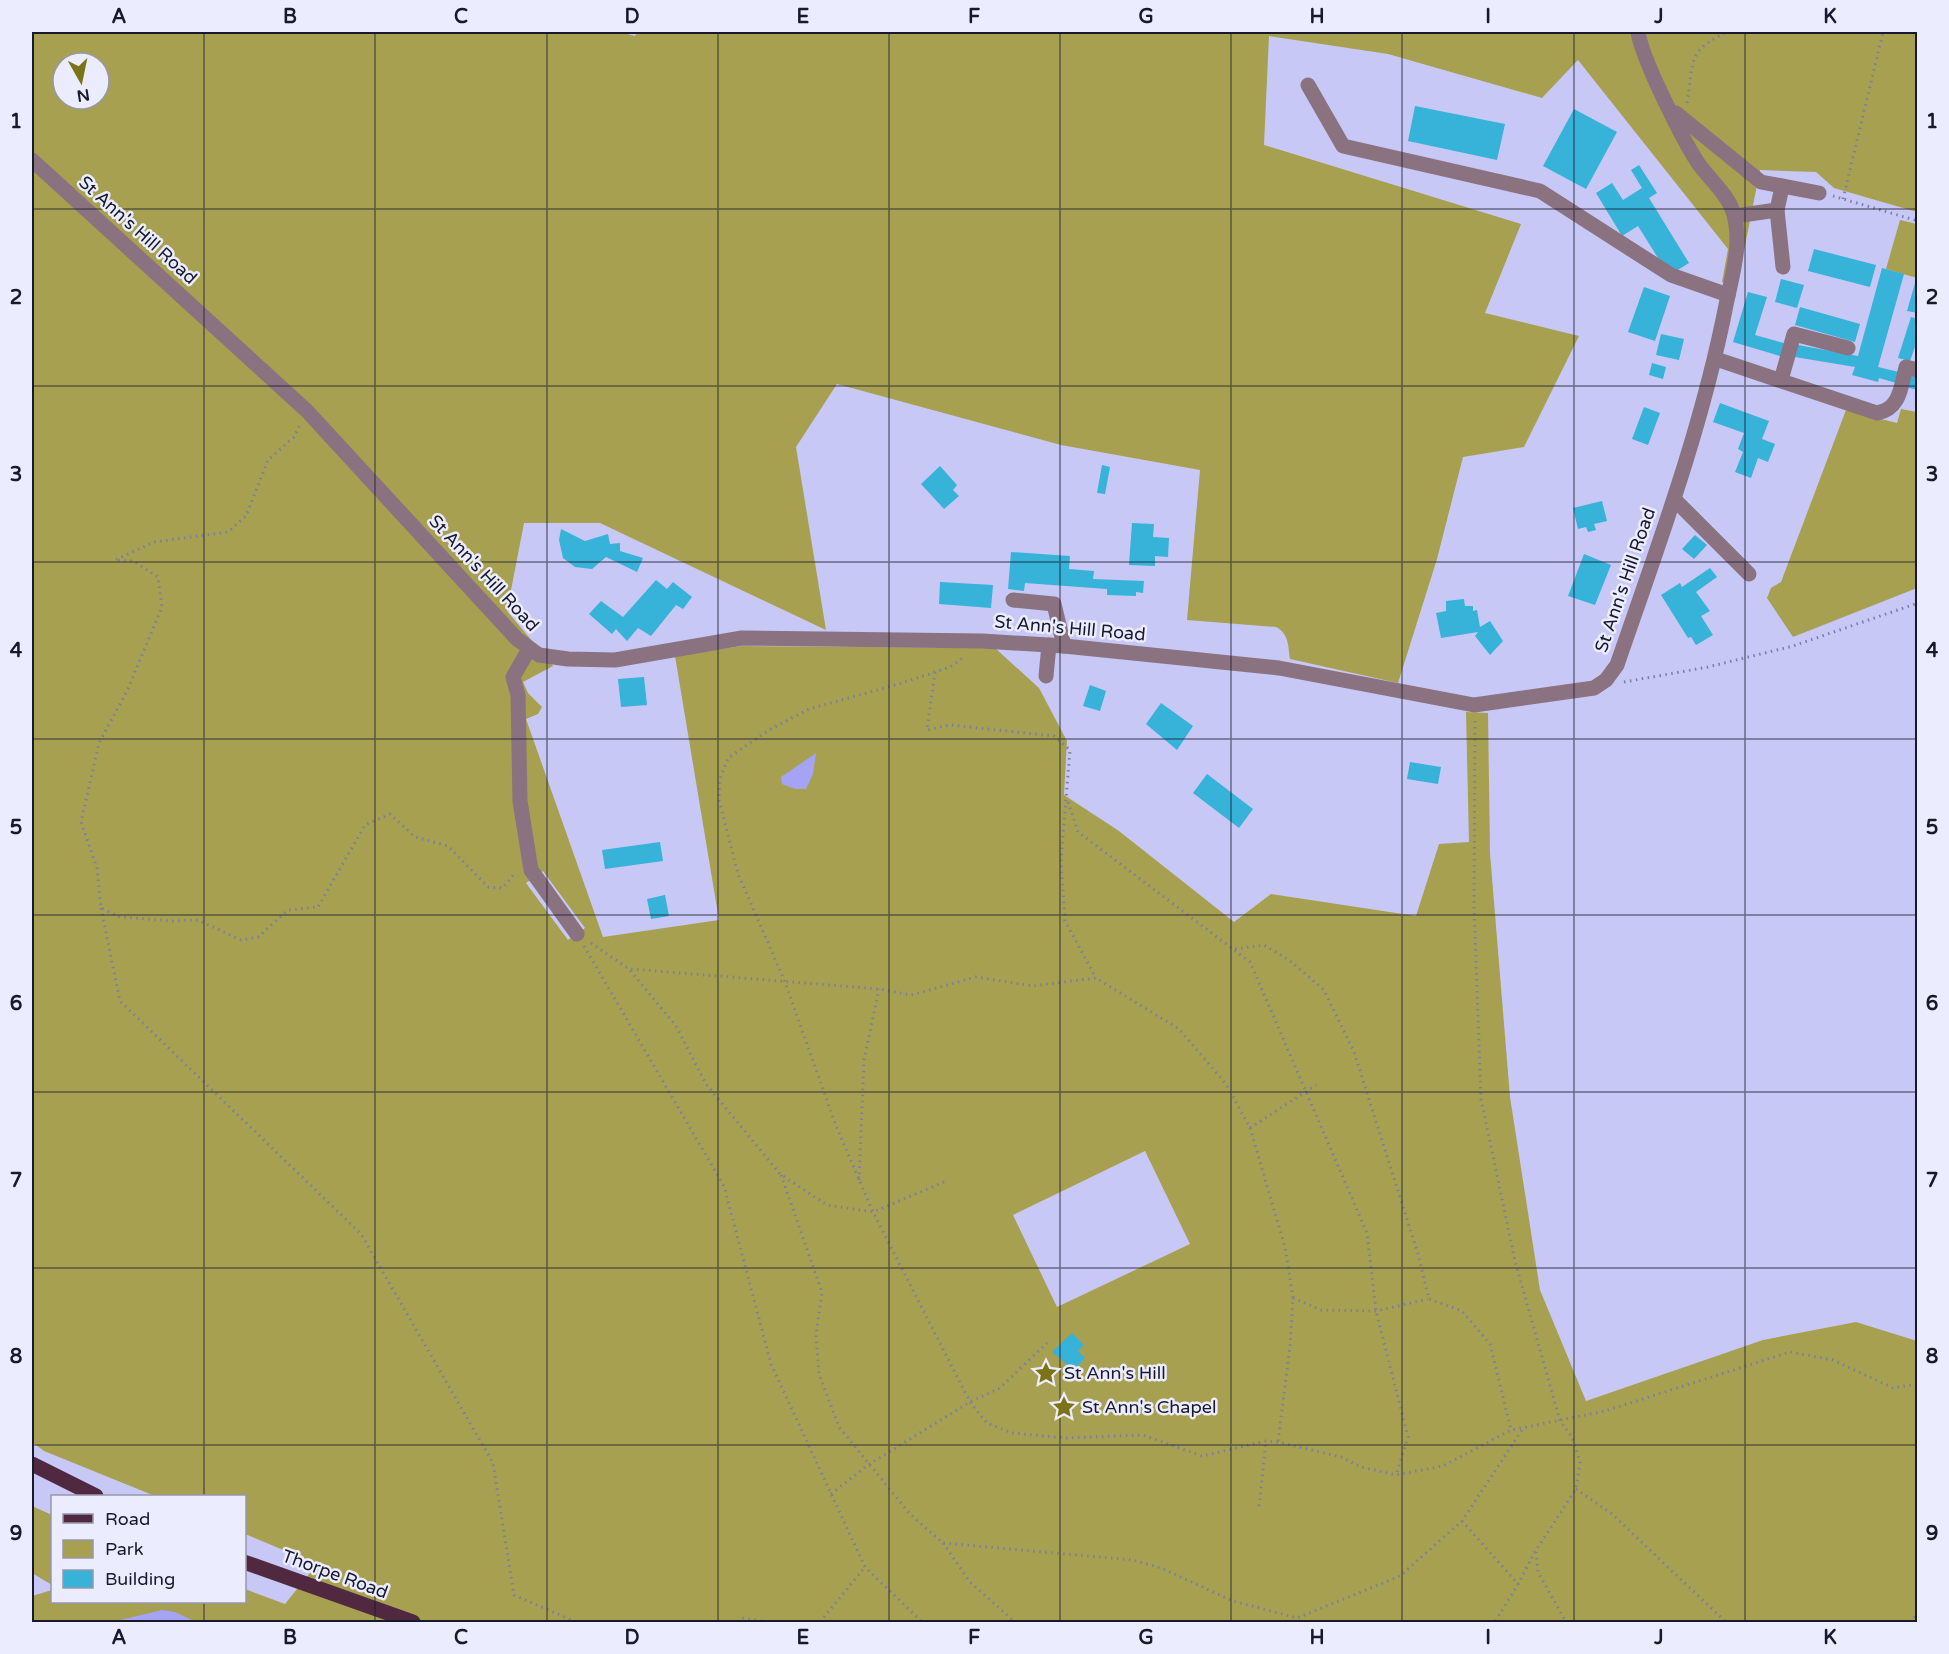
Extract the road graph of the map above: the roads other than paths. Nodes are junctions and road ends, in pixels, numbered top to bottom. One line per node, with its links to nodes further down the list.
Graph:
1 (1638, 32): 3 (street, St Ann's Hill Road)
2 (1308, 85): 10 (street)
3 (1669, 107): 5 (street); 8 (street, St Ann's Hill Road)
4 (32, 160): 19 (street, St Ann's Hill Road)
5 (1782, 187): 6 (street); 7 (street)
6 (1819, 193)
7 (1777, 210): 8 (street); 9 (street)
8 (1735, 216): 10 (street, St Ann's Hill Road)
9 (1783, 267)
10 (1728, 296): 12 (street, St Ann's Hill Road)
11 (1848, 348): 14 (street)
12 (1716, 359): 14 (street); 15 (street, St Ann's Hill Road)
13 (1917, 370): 14 (street)
14 (1782, 380)
15 (1674, 499): 16 (street); 18 (street, St Ann's Hill Road)
16 (1749, 574)
17 (1013, 600): 18 (street)
18 (1057, 645): 19 (street, St Ann's Hill Road); 20 (street)
19 (529, 649): 21 (street)
20 (1046, 676)
21 (577, 934)
22 (32, 1464): 23 (main road)
23 (92, 1495)
24 (246, 1563): 25 (main road, Thorpe Road)
25 (413, 1623)

